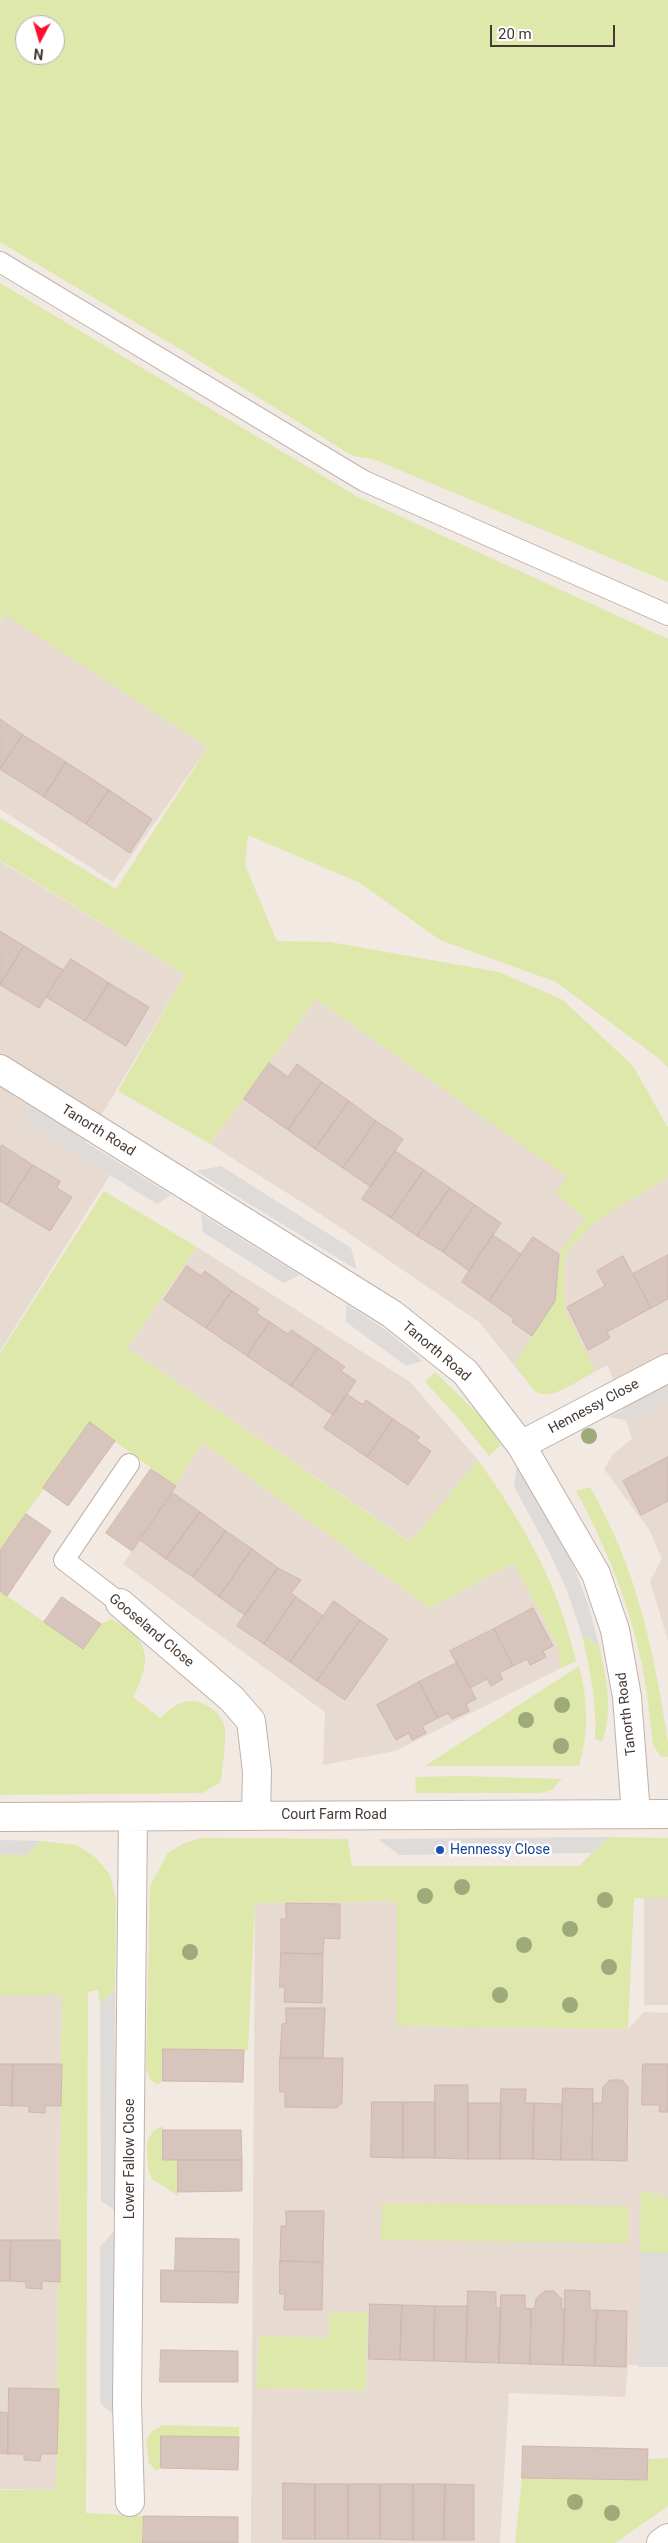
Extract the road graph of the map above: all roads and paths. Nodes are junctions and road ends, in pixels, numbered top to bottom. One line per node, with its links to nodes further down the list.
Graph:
1 (0, 262): 2 (lane)
2 (668, 615)
3 (0, 1069): 5 (street, Tanorth Road)
4 (668, 1368): 5 (street, Hennessy Close)
5 (521, 1445): 9 (street, Tanorth Road)
6 (129, 1464): 7 (lane, Gooseland Close)
7 (120, 1603): 8 (street, Gooseland Close)
8 (256, 1814): 9 (street, Court Farm Road); 12 (street, Court Farm Road)
9 (636, 1814): 10 (street, Court Farm Road)
10 (668, 1814)
11 (0, 1817): 12 (street, Court Farm Road)
12 (133, 1817): 13 (street, Lower Fallow Close)
13 (130, 2502)
14 (668, 2538): 15 (street)
15 (661, 2543)

